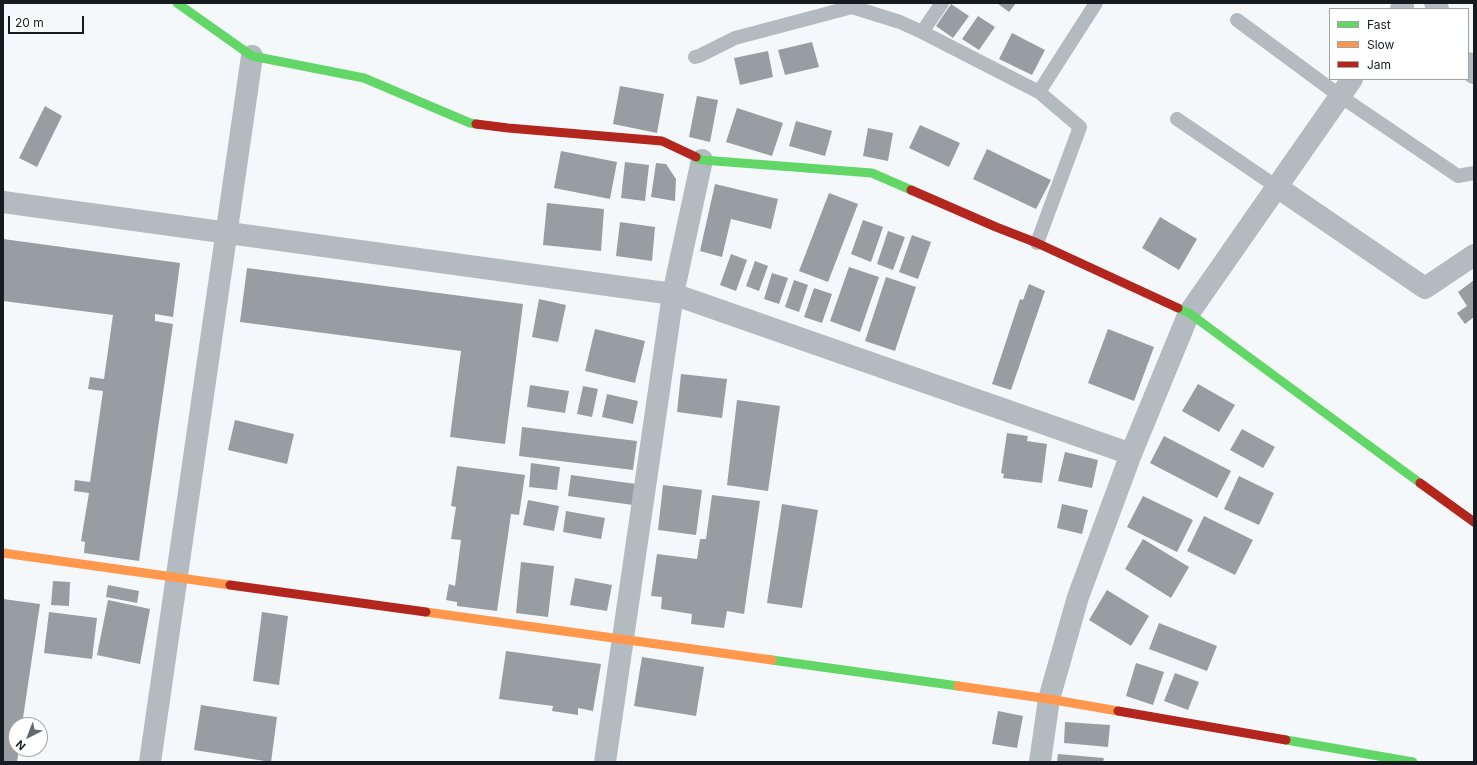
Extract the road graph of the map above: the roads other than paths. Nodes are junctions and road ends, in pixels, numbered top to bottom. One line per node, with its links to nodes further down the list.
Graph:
1 (177, 3): 6 (street)
2 (942, 3): 5 (lane)
3 (1096, 3): 11 (lane)
4 (1237, 20): 8 (lane)
5 (922, 32): 7 (lane); 11 (lane)
6 (252, 56): 13 (street); 17 (street)
7 (695, 57)
8 (1329, 77)
9 (1333, 80): 10 (lane)
10 (1346, 88): 14 (lane); 15 (street)
11 (1039, 92): 18 (lane)
12 (1177, 119): 15 (lane)
13 (702, 160): 18 (street); 20 (street)
14 (1474, 173)
15 (1277, 187): 19 (street); 21 (street)
16 (3, 202): 17 (street)
17 (226, 233): 20 (street); 25 (street)
18 (1037, 242): 21 (street)
19 (1474, 255)
20 (673, 294): 22 (street); 26 (street)
21 (1189, 313): 22 (street); 23 (street)
22 (1131, 454): 27 (street)
23 (1474, 522)
24 (3, 553): 25 (street)
25 (176, 578): 26 (street); 28 (street)
26 (623, 640): 27 (street); 29 (street)
27 (1049, 699): 30 (street); 31 (street)
28 (150, 762)
29 (605, 762)
30 (1040, 762)
31 (1413, 762)

